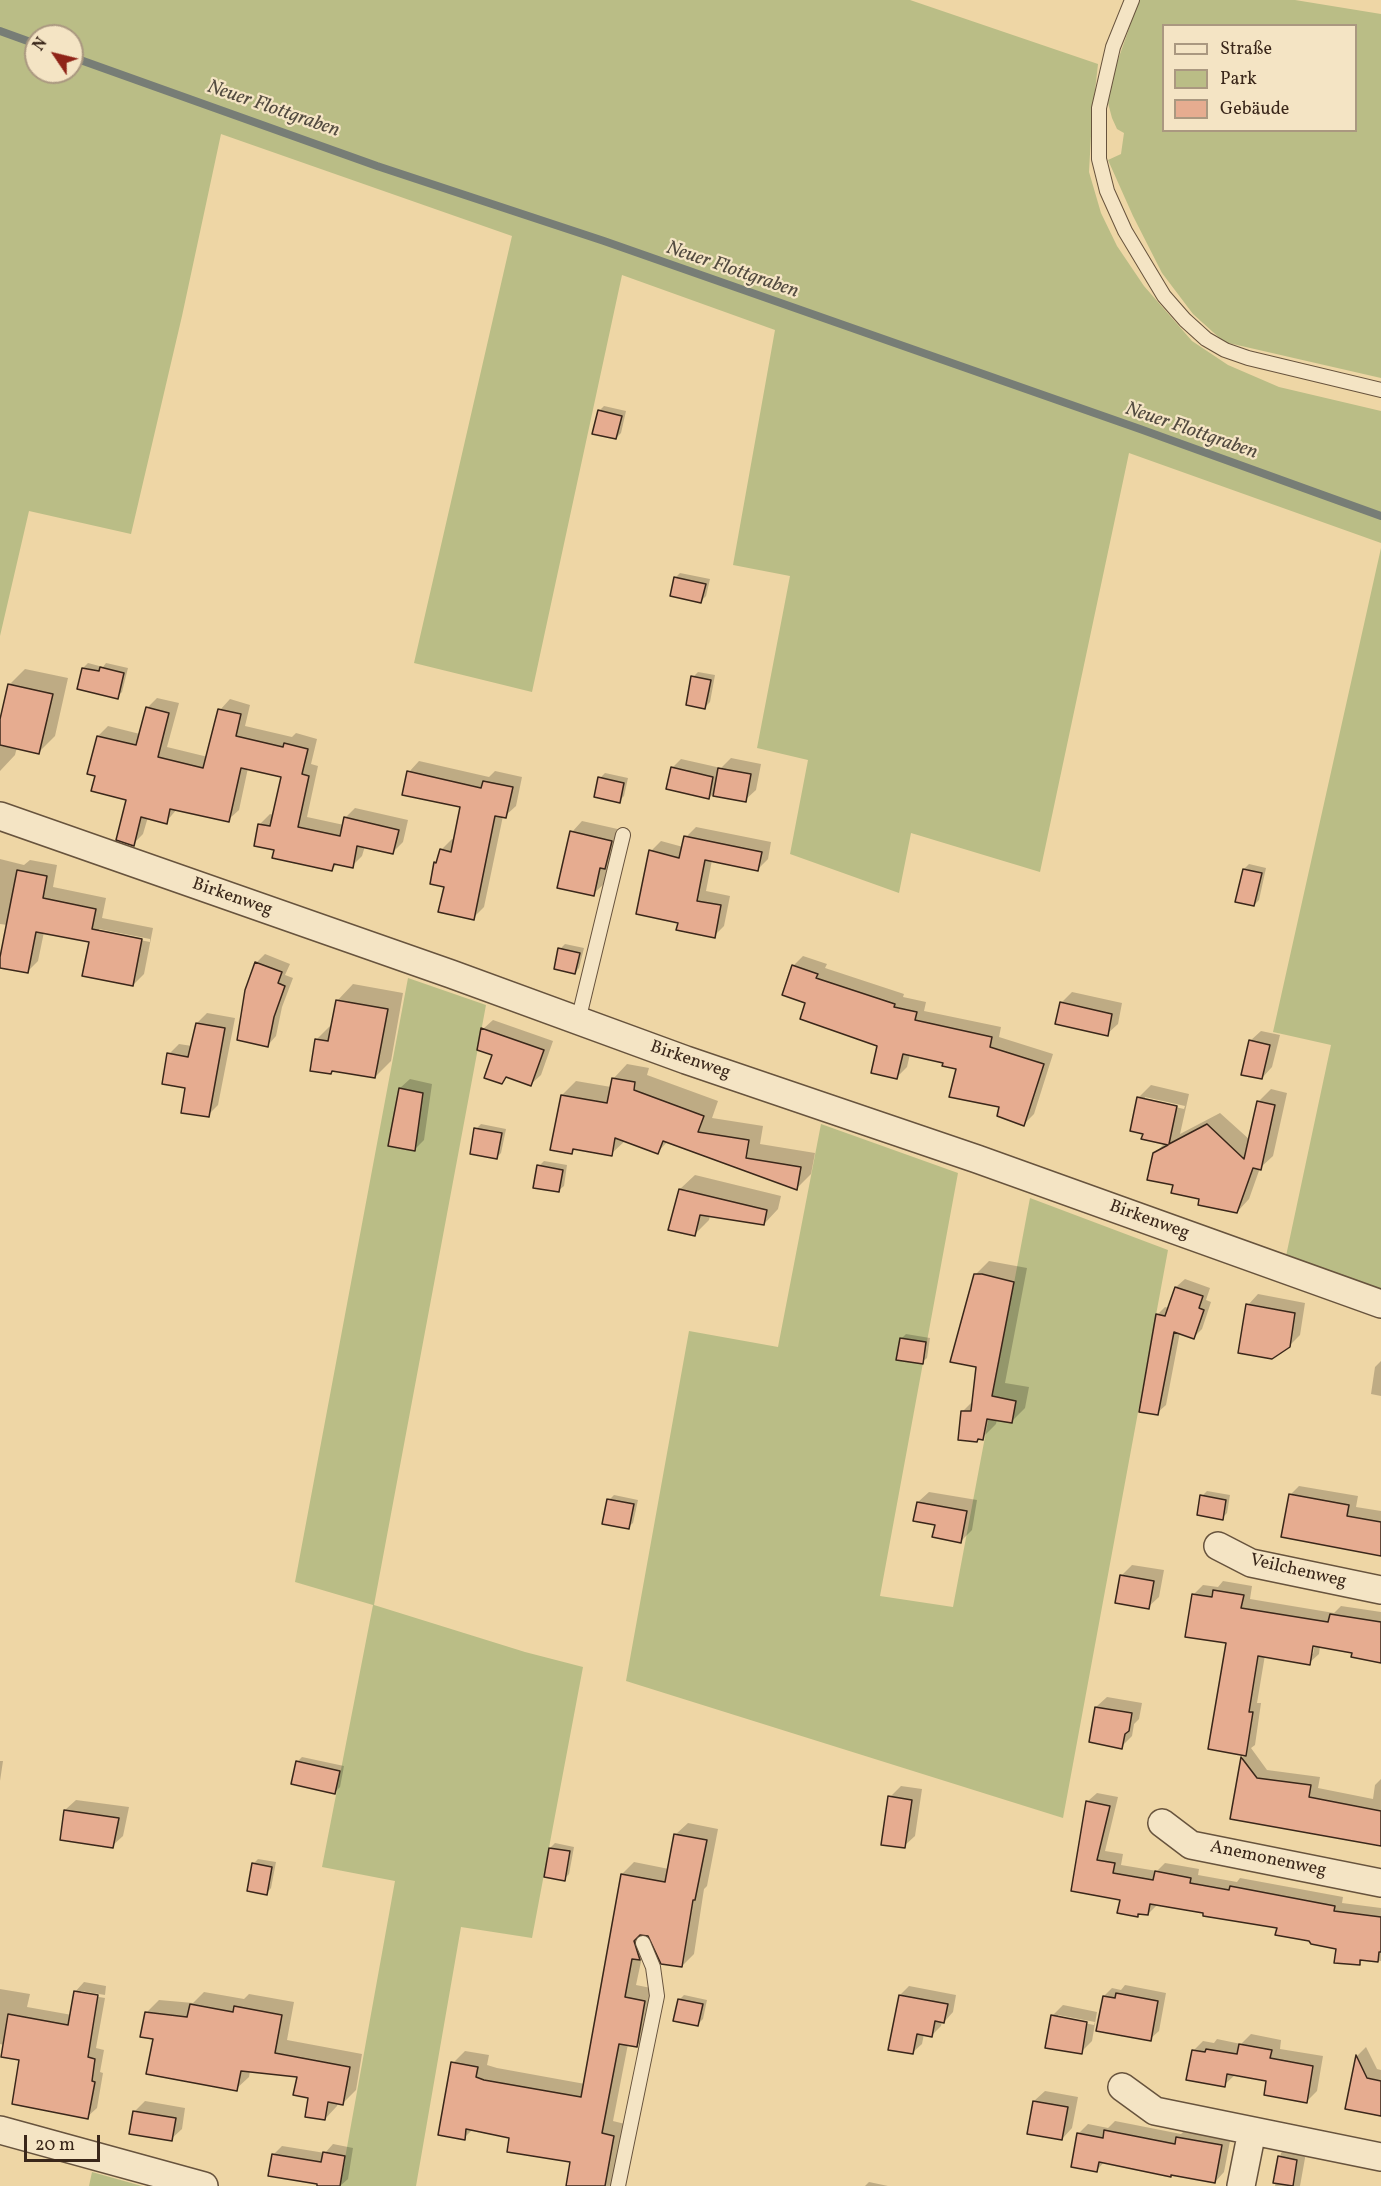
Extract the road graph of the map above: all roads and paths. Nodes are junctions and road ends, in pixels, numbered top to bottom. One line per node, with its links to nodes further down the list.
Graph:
1 (1132, 0): 2 (lane)
2 (1381, 390)
3 (0, 816): 5 (street, Birkenweg)
4 (623, 835): 5 (lane)
5 (578, 1021): 6 (street, Birkenweg)
6 (1381, 1304)
7 (1218, 1546): 8 (street, Veilchenweg)
8 (1381, 1590)
9 (1162, 1823): 10 (street, Anemonenweg)
10 (1381, 1883)
11 (643, 1943): 17 (lane)
12 (1122, 2086): 14 (street)
13 (0, 2130): 16 (street)
14 (1252, 2131): 15 (street); 18 (street)
15 (1381, 2157)
16 (204, 2186)
17 (618, 2186)
18 (1241, 2186)

